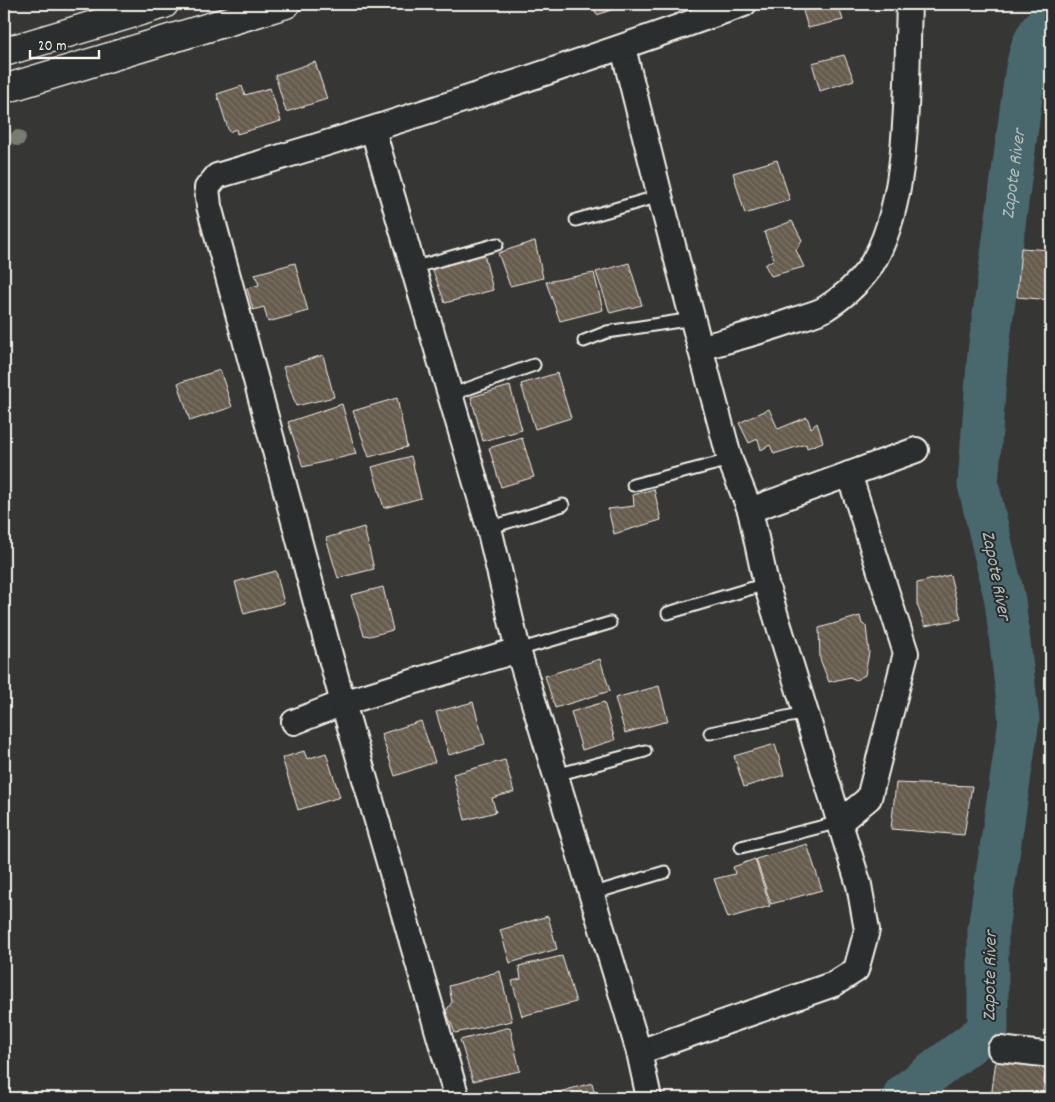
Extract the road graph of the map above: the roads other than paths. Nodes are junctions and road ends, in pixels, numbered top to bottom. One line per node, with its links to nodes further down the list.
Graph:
1 (164, 4): 6 (main road)
2 (286, 4): 7 (main road)
3 (744, 4): 5 (street)
4 (909, 4): 15 (street)
5 (622, 48): 8 (street); 9 (street)
6 (4, 52)
7 (4, 89)
8 (373, 130): 12 (street); 29 (street)
9 (660, 196): 10 (lane); 13 (street)
10 (576, 220)
11 (497, 244): 12 (lane)
12 (412, 268): 17 (street)
13 (693, 319): 14 (lane); 15 (street)
14 (584, 342)
15 (700, 348): 19 (street)
16 (534, 366): 17 (lane)
17 (450, 395): 24 (street)
18 (916, 450): 20 (street)
19 (730, 460): 21 (lane); 23 (street)
20 (849, 474): 23 (street); 35 (street)
21 (632, 485)
22 (563, 505): 24 (lane)
23 (750, 510): 25 (street)
24 (489, 528): 28 (street)
25 (766, 584): 26 (lane); 30 (street)
26 (668, 613)
27 (610, 623): 28 (lane)
28 (518, 650): 29 (street); 34 (street)
29 (343, 703): 31 (street); 42 (street)
30 (805, 713): 32 (lane); 35 (street)
31 (294, 722)
32 (710, 733)
33 (645, 751): 34 (lane)
34 (556, 775): 38 (street)
35 (840, 822): 36 (lane); 40 (street)
36 (741, 847)
37 (665, 872): 38 (lane)
38 (591, 894): 40 (street)
39 (1000, 1049): 41 (street)
40 (639, 1052): 43 (street)
41 (1051, 1055)
42 (457, 1098)
43 (650, 1098)

